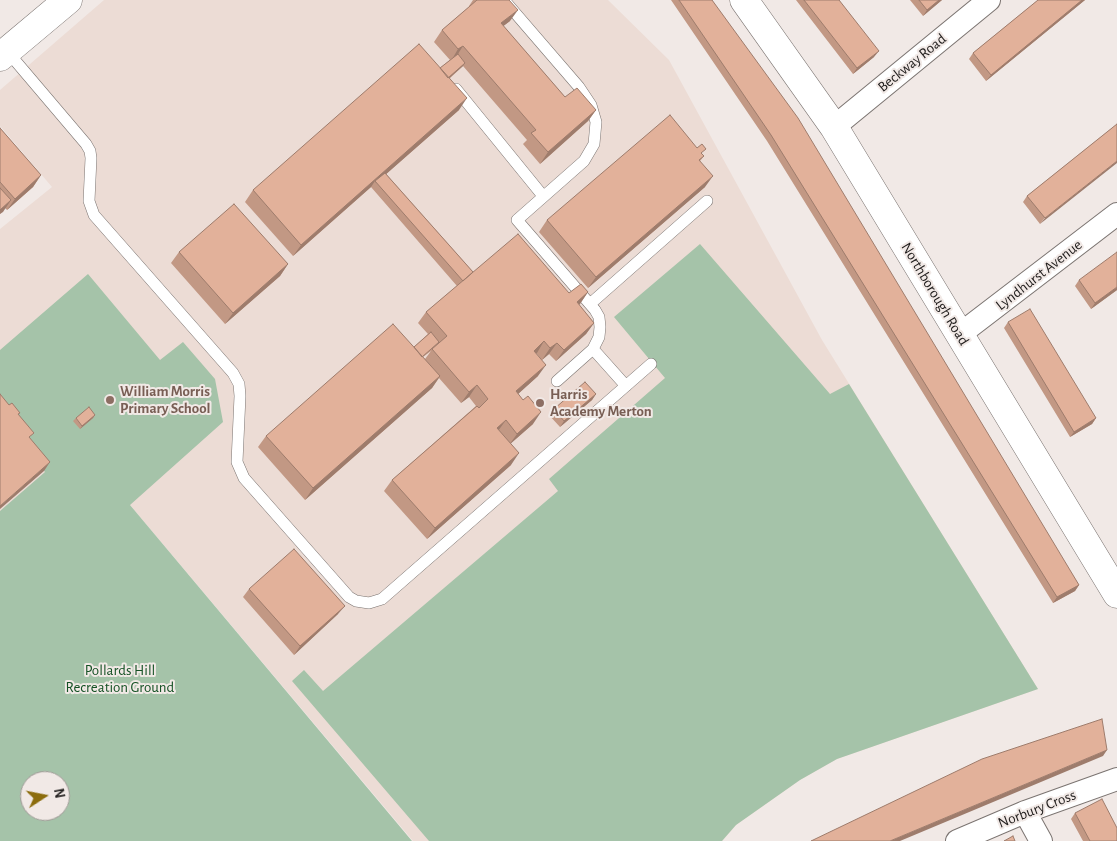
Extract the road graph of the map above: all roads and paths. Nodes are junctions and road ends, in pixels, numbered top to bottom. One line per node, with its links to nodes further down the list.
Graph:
1 (68, 0): 5 (street)
2 (504, 0): 8 (lane)
3 (744, 0): 7 (street, Northborough Road)
4 (989, 0): 7 (street, Beckway Road)
5 (3, 54): 16 (lane)
6 (451, 83): 8 (lane)
7 (834, 127): 12 (street, Northborough Road)
8 (543, 196): 11 (lane)
9 (707, 201): 11 (lane)
10 (1117, 214): 12 (street, Lyndhurst Avenue)
11 (590, 304): 13 (lane)
12 (959, 335): 17 (street, Northborough Road)
13 (593, 349): 15 (lane); 16 (lane)
14 (651, 364): 16 (lane)
15 (557, 381)
16 (626, 386)
17 (1117, 594)
18 (1117, 779): 19 (street, Norbury Cross)
19 (1025, 812): 20 (street, Norbury Cross); 21 (street)
20 (957, 841)
21 (1041, 841)

